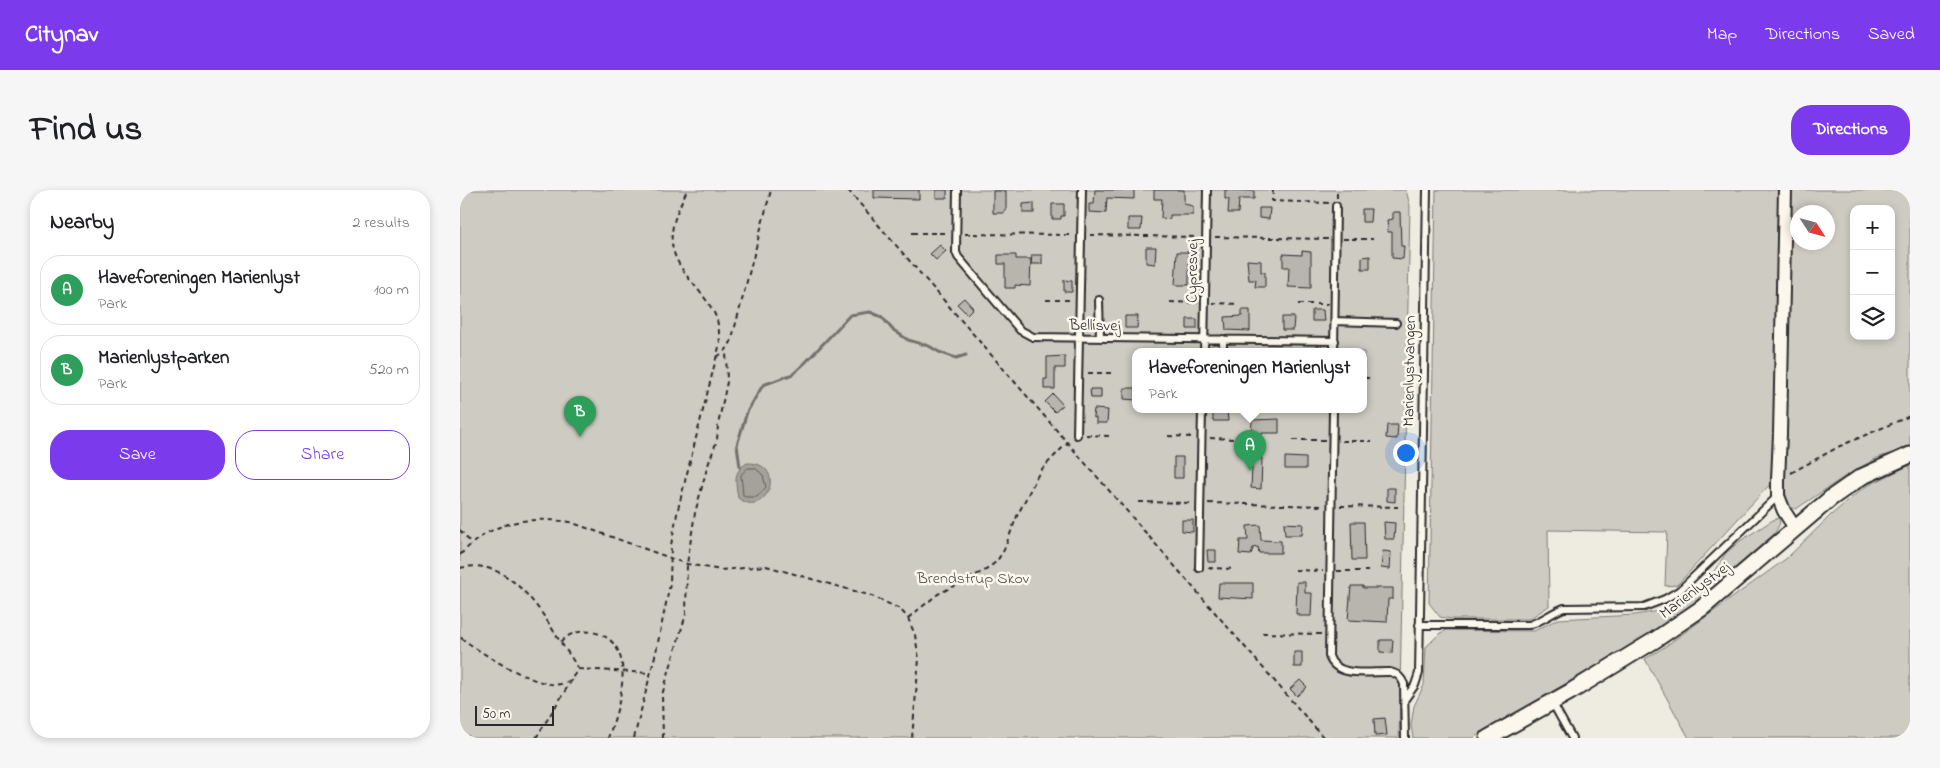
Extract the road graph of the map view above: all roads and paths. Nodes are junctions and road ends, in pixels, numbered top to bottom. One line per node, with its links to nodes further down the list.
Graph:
1 (687, 190): 33 (path)
2 (771, 190): 32 (path)
3 (848, 190): 41 (path)
4 (957, 190): 12 (lane, Bellisvej)
5 (1082, 190): 13 (lane)
6 (1207, 190): 14 (lane, Cypresvej)
7 (1273, 190): 10 (path)
8 (1427, 190): 59 (lane, Marienlystvangen)
9 (1785, 190): 43 (street)
10 (1336, 205): 15 (lane)
11 (912, 232): 12 (path)
12 (956, 233): 13 (path); 24 (lane, Bellisvej)
13 (1081, 235): 14 (path); 18 (lane)
14 (1205, 237): 15 (path); 26 (lane, Cypresvej)
15 (1335, 239): 16 (path); 21 (lane)
16 (1373, 239)
17 (1046, 300): 18 (path)
18 (1079, 300): 24 (lane)
19 (1099, 300): 25 (lane)
20 (1298, 304): 21 (path)
21 (1335, 304): 22 (lane)
22 (1335, 321): 23 (lane); 28 (lane)
23 (1396, 323)
24 (1078, 338): 25 (lane, Bellisvej); 34 (lane)
25 (1100, 338): 26 (lane, Bellisvej)
26 (1205, 339): 27 (lane, Bellisvej); 29 (lane, Cypresvej)
27 (1223, 339): 28 (lane, Bellisvej); 30 (lane)
28 (1334, 341): 31 (lane)
29 (1204, 348)
30 (1223, 348)
31 (1334, 348)
32 (726, 350): 33 (path); 54 (path)
33 (717, 357): 53 (path)
34 (1078, 372): 35 (path); 39 (lane)
35 (1112, 373)
36 (1202, 413): 46 (lane)
37 (1334, 413): 47 (lane)
38 (1910, 416): 43 (path)
39 (1077, 435): 40 (path)
40 (1112, 436)
41 (1068, 443): 58 (path); 77 (path)
42 (1910, 455): 49 (street, Marienlystvej)
43 (1778, 480): 44 (street)
44 (1778, 496): 49 (street); 59 (lane)
45 (1139, 502): 46 (path)
46 (1200, 503): 47 (path); 56 (lane)
47 (1332, 506): 48 (path); 61 (lane)
48 (1398, 507)
49 (1795, 528): 69 (street, Marienlystvej)
50 (460, 530): 51 (path)
51 (472, 544): 52 (path); 53 (path)
52 (460, 555)
53 (670, 558): 54 (path); 66 (path)
54 (687, 564): 58 (path); 75 (path)
55 (460, 568): 63 (path)
56 (1199, 568): 57 (path)
57 (1235, 569)
58 (908, 618): 76 (path)
59 (1420, 625): 68 (lane, Marienlystvangen)
60 (1262, 633): 61 (path)
61 (1329, 634): 68 (lane)
62 (460, 637): 67 (path)
63 (561, 642): 64 (path); 65 (path)
64 (578, 669): 65 (path); 67 (path)
65 (623, 671): 66 (path); 73 (path)
66 (650, 673): 74 (path)
67 (573, 677): 72 (path)
68 (1405, 699): 78 (lane)
69 (1552, 702): 79 (street, Marienlystvej); 80 (lane)
70 (460, 730): 71 (path)
71 (470, 738)
72 (536, 738)
73 (608, 738)
74 (634, 738)
75 (663, 738)
76 (912, 738)
77 (1324, 738)
78 (1405, 738)
79 (1488, 738)
80 (1572, 738)

